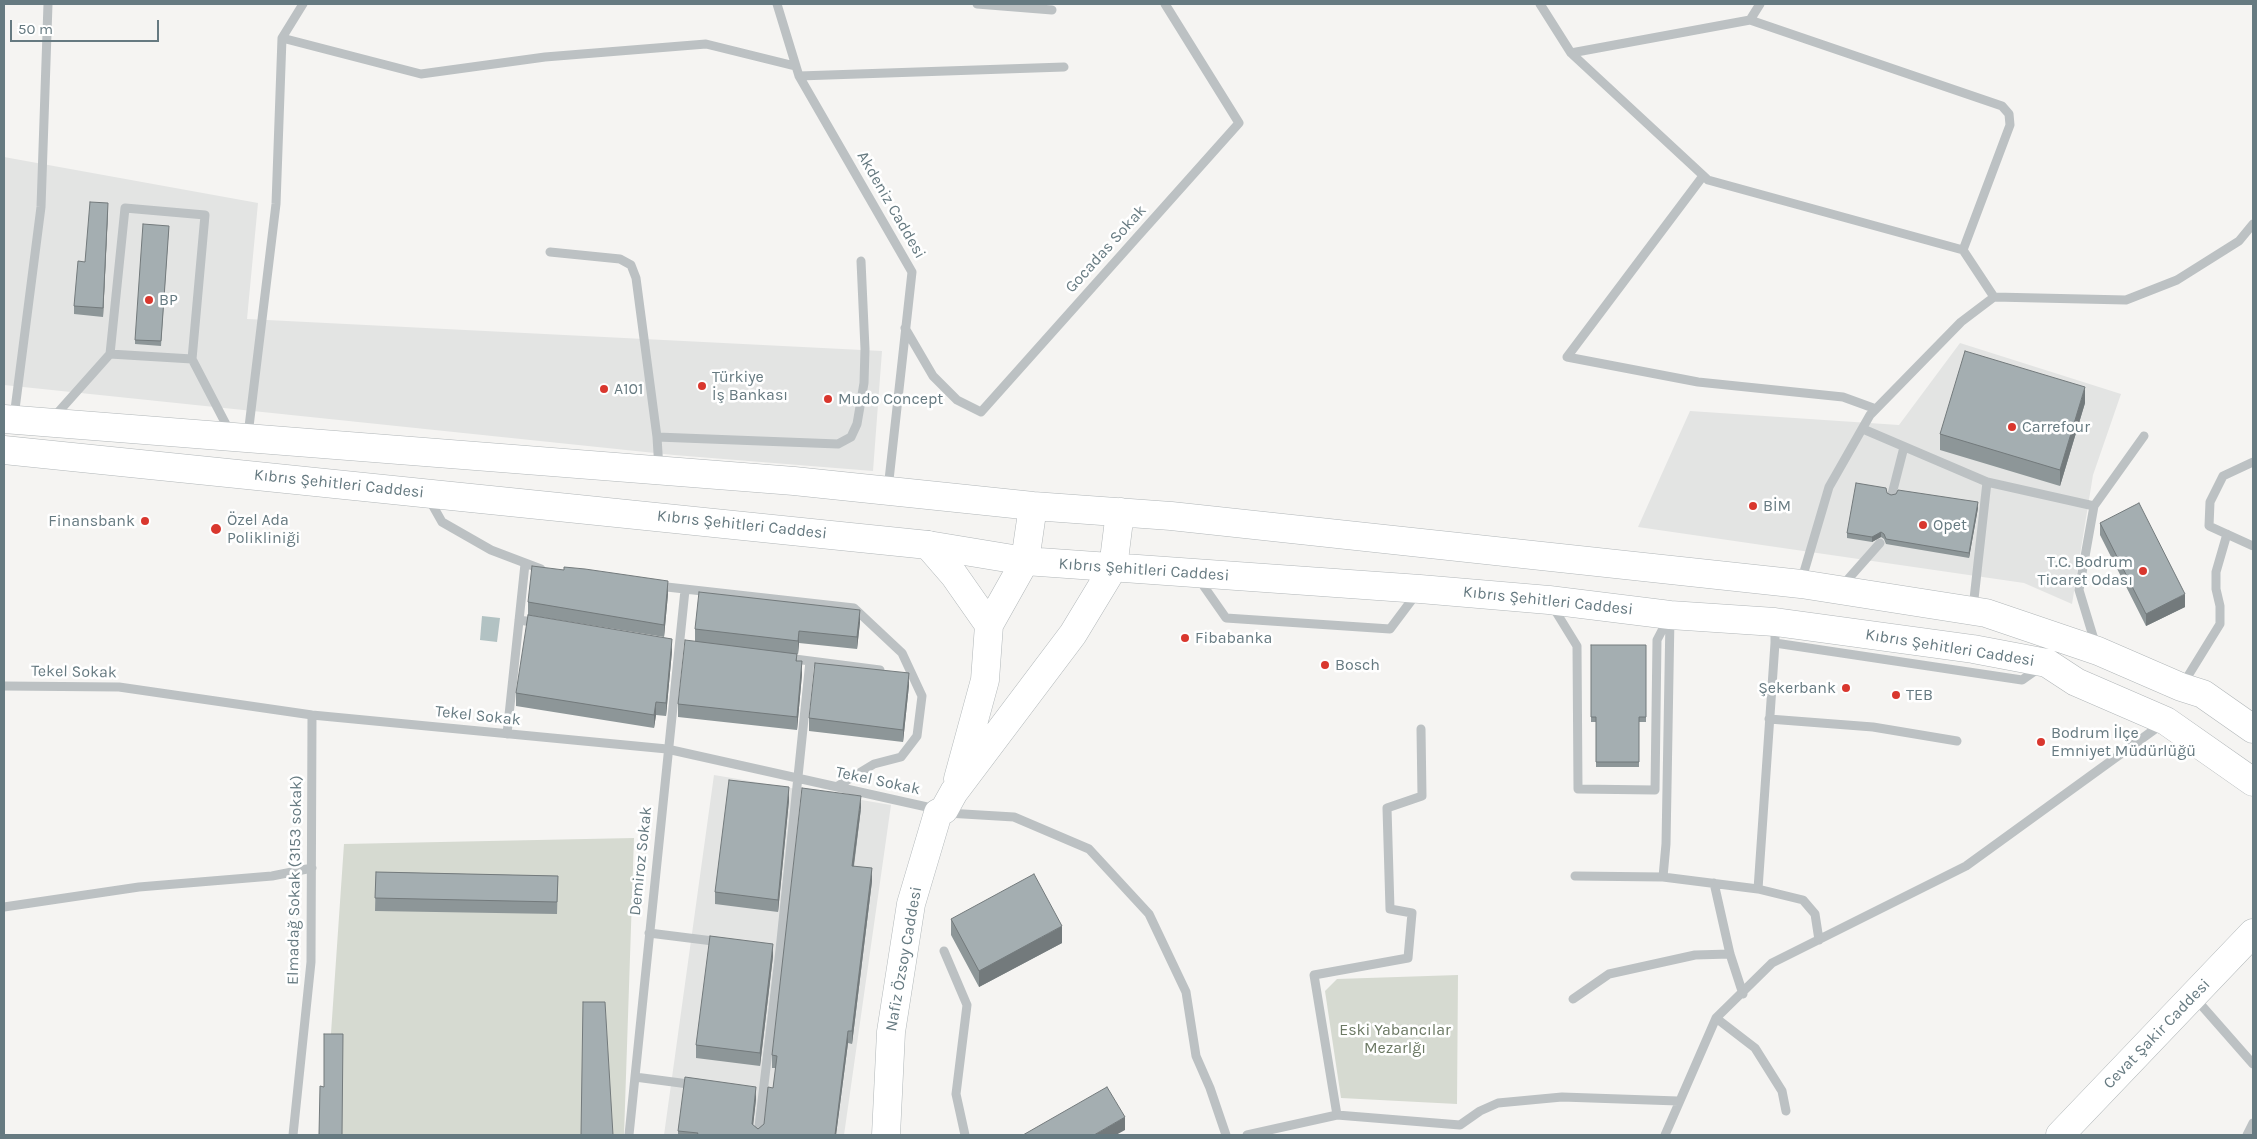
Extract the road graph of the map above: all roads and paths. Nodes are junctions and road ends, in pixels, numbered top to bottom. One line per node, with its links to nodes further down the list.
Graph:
1 (48, 4): 25 (street)
2 (304, 4): 10 (street)
3 (777, 4): 12 (street, Akdeniz Caddesi)
4 (977, 4): 8 (street)
5 (1165, 4): 21 (street, Gocadas Sokak)
6 (1540, 4): 11 (street)
7 (1760, 4): 9 (street)
8 (1052, 10)
9 (1750, 20): 11 (street); 17 (street)
10 (282, 38): 12 (street); 30 (street)
11 (1571, 53): 15 (street)
12 (795, 66): 14 (street, Akdeniz Caddesi)
13 (1064, 66): 14 (street)
14 (799, 76): 21 (street, Akdeniz Caddesi)
15 (1703, 176): 17 (street); 24 (street)
16 (2253, 224): 20 (street)
17 (1963, 250): 20 (street)
18 (550, 252): 29 (street)
19 (861, 261): 29 (street)
20 (1994, 297): 24 (street)
21 (905, 328): 36 (street, Akdeniz Caddesi)
22 (110, 354): 23 (street); 23 (street); 26 (street)
23 (192, 359): 30 (street)
24 (1876, 410): 27 (street)
25 (9, 419): 26 (main road, Kıbrıs Şehitleri Caddesi)
26 (49, 422): 30 (main road, Kıbrıs Şehitleri Caddesi)
27 (1863, 429): 31 (street); 52 (street)
28 (2144, 436): 40 (street)
29 (657, 437): 34 (street)
30 (240, 438): 34 (main road, Kıbrıs Şehitleri Caddesi)
31 (1904, 446): 35 (street); 38 (street)
32 (4, 450): 37 (main road, Kıbrıs Şehitleri Caddesi)
33 (2253, 462): 42 (street)
34 (659, 471): 36 (main road, Kıbrıs Şehitleri Caddesi)
35 (1987, 482): 40 (street); 57 (street)
36 (888, 491): 39 (main road, Kıbrıs Şehitleri Caddesi)
37 (426, 493): 44 (main road, Kıbrıs Şehitleri Caddesi); 47 (street)
38 (1892, 494)
39 (1033, 506): 41 (main road, Kıbrıs Şehitleri Caddesi); 46 (main road)
40 (2094, 506): 63 (street)
41 (1120, 512): 48 (main road); 52 (main road, Kıbrıs Şehitleri Caddesi)
42 (2227, 534): 45 (street); 68 (street)
43 (1880, 543): 55 (street)
44 (928, 545): 46 (main road, Kıbrıs Şehitleri Caddesi); 61 (main road)
45 (2253, 546)
46 (1025, 561): 48 (main road, Kıbrıs Şehitleri Caddesi); 61 (main road, Nafiz Özsoy Caddesi)
47 (525, 564): 49 (street); 59 (street)
48 (1113, 568): 50 (main road, Kıbrıs Şehitleri Caddesi); 80 (main road, Nafiz Özsoy Caddesi)
49 (554, 570)
50 (1195, 574): 53 (main road, Kıbrıs Şehitleri Caddesi); 53 (street)
51 (648, 584): 54 (street)
52 (1801, 584): 55 (main road, Kıbrıs Şehitleri Caddesi)
53 (1420, 589): 56 (main road, Kıbrıs Şehitleri Caddesi)
54 (685, 590): 66 (street); 76 (street, Demiroz Sokak)
55 (1838, 590): 57 (main road, Kıbrıs Şehitleri Caddesi)
56 (1549, 600): 58 (main road, Kıbrıs Şehitleri Caddesi); 58 (street)
57 (1973, 611): 63 (main road, Kıbrıs Şehitleri Caddesi)
58 (1670, 614): 62 (main road, Kıbrıs Şehitleri Caddesi); 83 (street)
59 (519, 620): 60 (street); 74 (street)
60 (547, 624)
61 (988, 625): 80 (main road, Nafiz Özsoy Caddesi)
62 (1775, 632): 70 (street); 71 (main road, Kıbrıs Şehitleri Caddesi)
63 (2098, 651): 68 (main road, Kıbrıs Şehitleri Caddesi)
64 (780, 657): 65 (street)
65 (810, 661): 66 (street); 77 (street)
66 (903, 673): 79 (street)
67 (4, 686): 69 (street, Tekel Sokak)
68 (2181, 687): 72 (main road, Kıbrıs Şehitleri Caddesi)
69 (312, 715): 74 (street, Tekel Sokak); 81 (street, Elmadağ Sokak (3153 sokak))
70 (1769, 719): 75 (street); 85 (street)
71 (2166, 721): 78 (main road, Kıbrıs Şehitleri Caddesi); 89 (street)
72 (2253, 729)
73 (1421, 730): 104 (street)
74 (507, 734): 76 (street, Tekel Sokak)
75 (1957, 741)
76 (668, 749): 77 (street, Tekel Sokak); 87 (street, Demiroz Sokak)
77 (799, 778): 79 (street, Tekel Sokak); 101 (street)
78 (2253, 782)
79 (836, 787): 80 (street, Tekel Sokak)
80 (945, 805): 109 (main road, Nafiz Özsoy Caddesi); 111 (street, Tekel Sokak)
81 (312, 868): 86 (street); 106 (street, Elmadağ Sokak (3153 sokak))
82 (1575, 876): 83 (street)
83 (1663, 877): 84 (street)
84 (1714, 883): 85 (street); 92 (street)
85 (1758, 888): 89 (street)
86 (4, 907)
87 (649, 933): 90 (street); 98 (street, Demiroz Sokak)
88 (2253, 934): 94 (main road, Cevat Şakir Caddesi)
89 (1819, 940): 93 (street)
90 (733, 944)
91 (944, 951): 110 (street)
92 (1730, 954): 93 (street); 95 (street)
93 (1743, 994): 96 (street)
94 (2193, 996): 97 (street); 114 (main road, Cevat Şakir Caddesi)
95 (1573, 999)
96 (1716, 1018): 102 (street); 103 (street)
97 (2253, 1064)
98 (634, 1077): 99 (street); 107 (street, Demiroz Sokak)
99 (704, 1086)
100 (753, 1093): 101 (street)
101 (763, 1094): 108 (street)
102 (1678, 1101): 104 (street); 113 (street)
103 (1786, 1111)
104 (1337, 1116): 112 (street)
105 (2253, 1123): 115 (street)
106 (293, 1135)
107 (629, 1135)
108 (758, 1135)
109 (886, 1135)
110 (965, 1135)
111 (1226, 1135)
112 (1247, 1135)
113 (1665, 1135)
114 (2060, 1135)
115 (2247, 1135)

